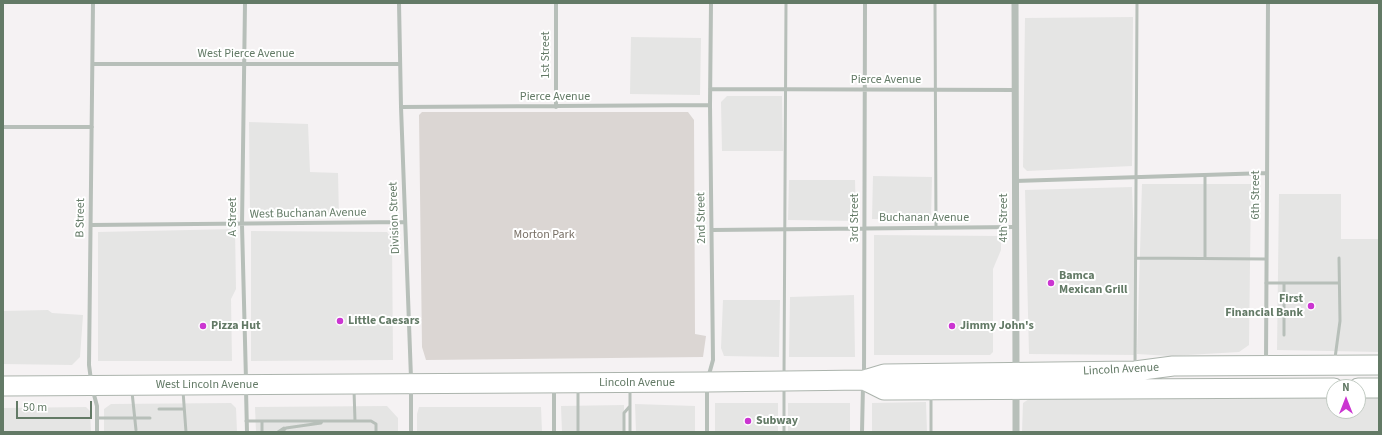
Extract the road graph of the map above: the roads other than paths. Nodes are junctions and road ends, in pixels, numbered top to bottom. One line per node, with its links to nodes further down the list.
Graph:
1 (93, 3): 12 (street, B Street)
2 (245, 3): 13 (street, A Street)
3 (399, 3): 14 (street, Division Street)
4 (556, 3): 22 (street, 1st Street)
5 (711, 3): 15 (street, 2nd Street)
6 (786, 3): 16 (lane)
7 (865, 3): 17 (street, 3rd Street)
8 (935, 3): 18 (lane)
9 (1015, 3): 19 (street, 4th Street)
10 (1138, 3): 27 (lane)
11 (1268, 3): 25 (street, 6th Street)
12 (93, 64): 13 (street, West Pierce Avenue); 24 (street, B Street)
13 (245, 64): 14 (street, West Pierce Avenue); 31 (street, A Street)
14 (400, 64): 21 (street, Division Street)
15 (710, 89): 16 (street, Pierce Avenue); 20 (street, 2nd Street)
16 (784, 89): 17 (street, Pierce Avenue); 35 (lane)
17 (865, 90): 18 (street, Pierce Avenue); 32 (street, 3rd Street)
18 (935, 90): 19 (street, Pierce Avenue); 33 (lane)
19 (1015, 90): 28 (street, 4th Street)
20 (710, 105): 22 (street, Pierce Avenue); 36 (street, 2nd Street)
21 (400, 107): 22 (street, Pierce Avenue); 29 (street, Division Street)
22 (556, 107)
23 (3, 127): 24 (street)
24 (92, 127): 30 (street, B Street)
25 (1266, 173): 26 (street); 40 (street, 6th Street)
26 (1205, 175): 27 (street); 38 (lane)
27 (1136, 177): 28 (street); 37 (lane)
28 (1015, 181): 34 (street, 4th Street)
29 (405, 222): 31 (street, West Buchanan Avenue); 58 (street, Division Street)
30 (92, 225): 31 (street, West Buchanan Avenue); 56 (street, B Street)
31 (242, 225): 61 (street, A Street)
32 (865, 228): 33 (street, Buchanan Avenue); 35 (street, Buchanan Avenue); 49 (street, 3rd Street)
33 (936, 228): 34 (street, Buchanan Avenue)
34 (1015, 228): 51 (street, 4th Street)
35 (785, 229): 36 (street, Buchanan Avenue); 50 (lane)
36 (712, 230): 52 (street, 2nd Street)
37 (1136, 258): 38 (lane); 47 (lane)
38 (1205, 258): 40 (lane)
39 (1339, 258): 43 (lane)
40 (1266, 259): 41 (street, 6th Street)
41 (1266, 283): 42 (lane); 48 (street, 6th Street)
42 (1284, 283): 43 (lane); 44 (lane)
43 (1339, 283): 45 (lane)
44 (1284, 335)
45 (1334, 365): 46 (main road, Lincoln Avenue); 48 (main road, Lincoln Avenue)
46 (1379, 365)
47 (1135, 371): 48 (main road, Lincoln Avenue); 51 (main road, Lincoln Avenue)
48 (1266, 376): 51 (main road, Lincoln Avenue); 63 (main road, Lincoln Avenue)
49 (864, 380): 50 (main road, Lincoln Avenue); 51 (main road, Lincoln Avenue); 66 (main road, Lincoln Avenue); 93 (street, 3rd Street)
50 (784, 381): 52 (main road, Lincoln Avenue); 92 (lane)
51 (1016, 381): 66 (main road, Lincoln Avenue); 95 (street, 4th Street)
52 (707, 382): 55 (main road, Lincoln Avenue); 91 (street, 2nd Street)
53 (554, 383): 54 (main road, Lincoln Avenue); 58 (main road, Lincoln Avenue); 87 (street)
54 (578, 383): 55 (main road, Lincoln Avenue); 88 (lane)
55 (630, 383): 67 (lane)
56 (92, 384): 59 (main road, West Lincoln Avenue); 62 (main road, West Lincoln Avenue); 70 (street, B Street)
57 (354, 384): 58 (main road, West Lincoln Avenue); 61 (main road, West Lincoln Avenue); 76 (lane)
58 (411, 384): 86 (street, Division Street)
59 (132, 385): 60 (main road, West Lincoln Avenue); 71 (lane)
60 (183, 385): 61 (main road, West Lincoln Avenue); 69 (lane)
61 (246, 385): 73 (street, A Street)
62 (3, 386)
63 (1326, 387)
64 (1366, 388): 65 (main road)
65 (1379, 388)
66 (931, 390): 94 (lane)
67 (630, 406): 89 (lane); 90 (lane)
68 (159, 409): 69 (lane)
69 (184, 409): 80 (lane)
70 (97, 418): 71 (lane); 79 (street, B Street)
71 (134, 418): 72 (lane); 78 (lane)
72 (150, 418)
73 (246, 421): 74 (lane); 81 (street, A Street)
74 (262, 421): 75 (lane); 82 (lane)
75 (322, 421): 76 (lane); 77 (lane)
76 (355, 421): 85 (lane)
77 (286, 428): 83 (lane); 84 (lane)
78 (136, 430)
79 (97, 432)
80 (186, 432)
81 (247, 432)
82 (262, 432)
83 (278, 432)
84 (282, 432)
85 (376, 432)
86 (411, 432)
87 (554, 432)
88 (578, 432)
89 (624, 432)
90 (630, 432)
91 (707, 432)
92 (784, 432)
93 (862, 432)
94 (931, 432)
95 (1016, 432)

